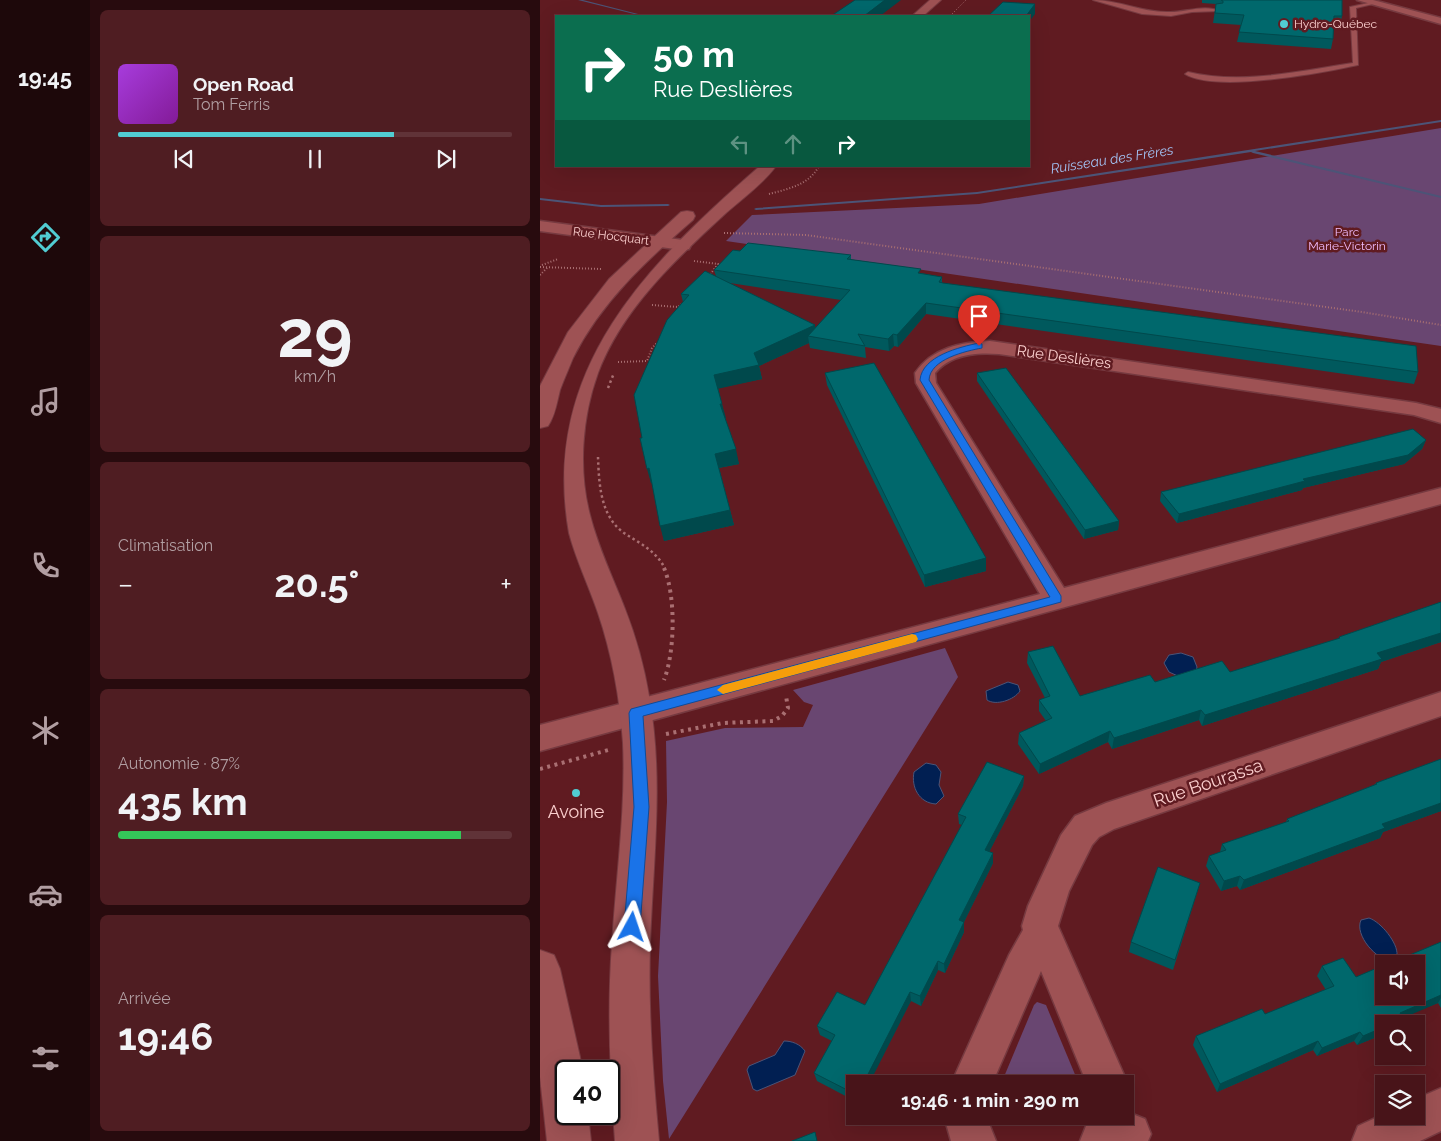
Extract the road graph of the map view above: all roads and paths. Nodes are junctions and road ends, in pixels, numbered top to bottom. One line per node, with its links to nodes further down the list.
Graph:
1 (936, 0): 7 (street)
2 (966, 0): 9 (path)
3 (1096, 0): 6 (lane)
4 (1366, 1): 10 (street); 11 (lane)
5 (947, 5): 8 (street)
6 (1217, 11)
7 (919, 15)
8 (935, 15)
9 (951, 15)
10 (1441, 21)
11 (1188, 74)
12 (744, 167): 18 (street)
13 (768, 167): 19 (street)
14 (818, 167): 15 (path)
15 (763, 196)
16 (540, 226): 18 (street, Rue Hocquart)
17 (725, 228): 30 (path)
18 (657, 242): 19 (street, Rue Hocquart); 36 (street)
19 (690, 257): 25 (path); 35 (street)
20 (558, 259): 21 (path)
21 (540, 266): 22 (path)
22 (548, 267): 23 (path); 24 (path)
23 (604, 270)
24 (540, 275)
25 (706, 282)
26 (687, 298): 28 (path)
27 (655, 300): 28 (path)
28 (650, 305): 29 (path)
29 (647, 309)
30 (1441, 325)
31 (663, 339): 33 (path)
32 (622, 353): 33 (path)
33 (618, 362): 34 (path)
34 (607, 390)
35 (577, 406): 36 (street); 44 (street)
36 (542, 413)
37 (1441, 416): 40 (street, Rue Deslières)
38 (598, 453): 42 (path)
39 (1441, 496): 40 (street)
40 (1057, 599): 41 (street)
41 (777, 675): 44 (street); 44 (path)
42 (661, 685)
43 (1441, 704): 48 (street, Rue Bourassa)
44 (650, 724): 45 (street); 55 (street)
45 (540, 738)
46 (618, 747): 47 (path)
47 (540, 769)
48 (1042, 932): 50 (street, Rue Bourassa); 51 (street)
49 (540, 969): 54 (street)
50 (975, 1075)
51 (1104, 1075)
52 (1441, 1109): 57 (street)
53 (967, 1125): 56 (street)
54 (568, 1141)
55 (638, 1141)
56 (975, 1141)
57 (1373, 1141)

